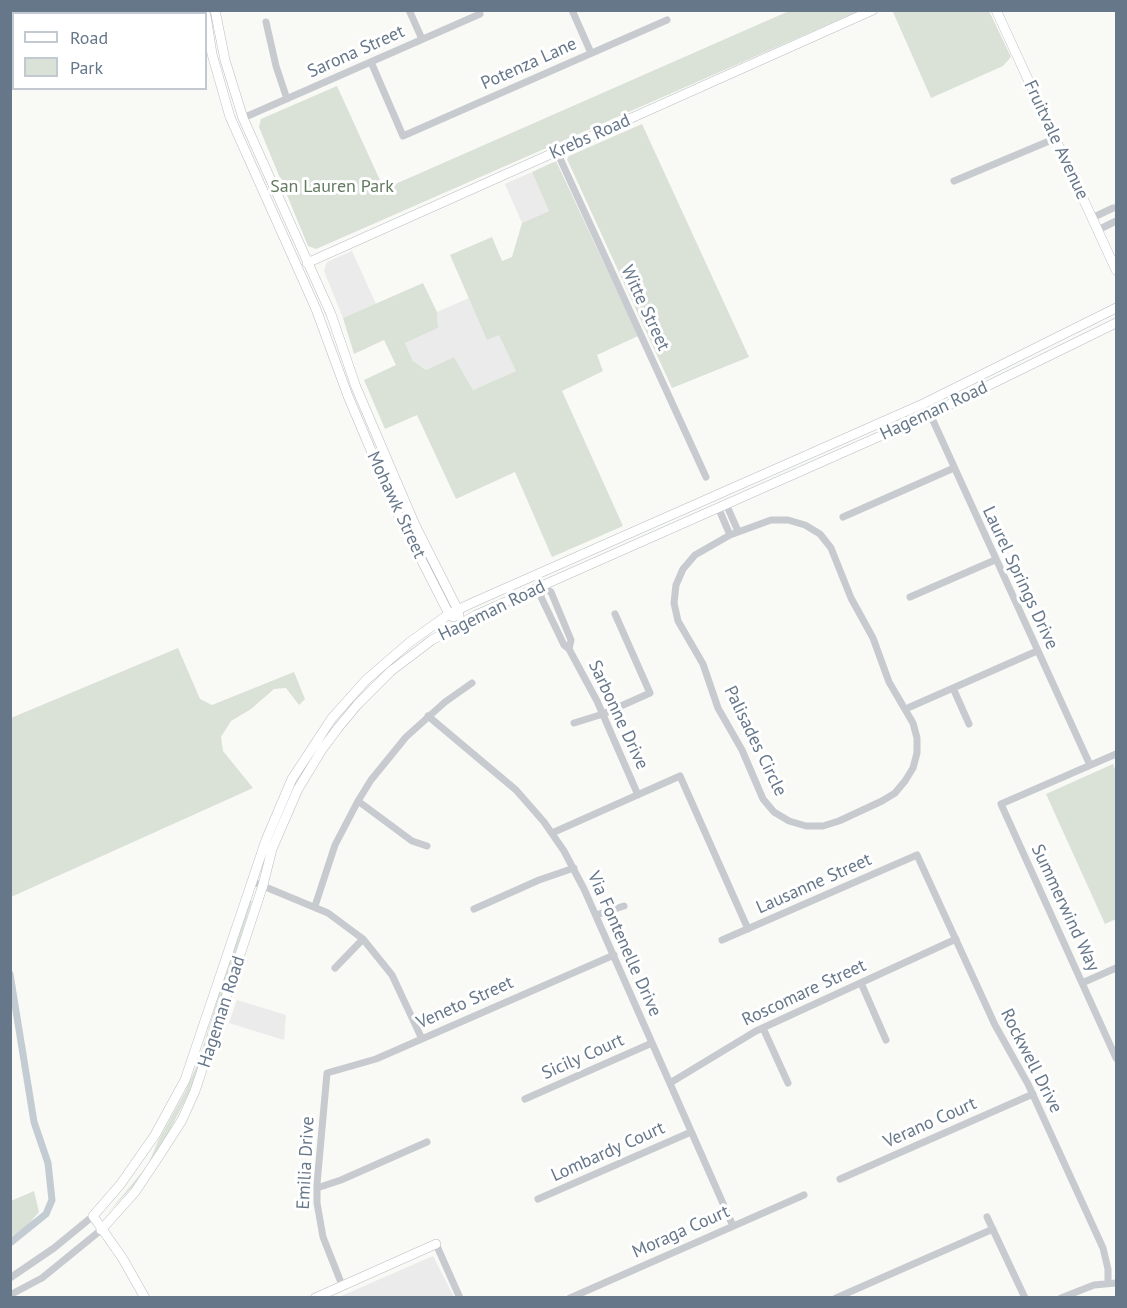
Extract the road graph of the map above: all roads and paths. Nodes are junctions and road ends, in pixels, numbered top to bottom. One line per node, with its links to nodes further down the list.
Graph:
1 (215, 10): 16 (main road)
2 (409, 10): 11 (street)
3 (572, 10): 13 (street)
4 (873, 10): 7 (main road, Krebs Road)
5 (996, 10): 17 (main road, Fruitvale Avenue)
6 (480, 14): 11 (street, Sarona Street)
7 (851, 15): 18 (main road, Krebs Road)
8 (668, 20): 13 (street, Potenza Lane)
9 (266, 22): 15 (street)
10 (207, 25): 12 (main road, Mohawk Street)
11 (422, 39): 14 (street, Sarona Street)
12 (211, 48): 16 (main road); 20 (main road, Mohawk Street)
13 (591, 53): 14 (street, Potenza Lane)
14 (371, 62): 15 (street, Sarona Street)
15 (287, 99): 16 (street, Sarona Street)
16 (243, 118): 25 (main road)
17 (1054, 139): 19 (street); 22 (main road, Fruitvale Avenue)
18 (557, 152): 25 (main road, Krebs Road); 35 (street, Witte Street)
19 (954, 181)
20 (260, 184): 25 (main road); 46 (main road, Mohawk Street)
21 (1116, 208): 22 (street)
22 (1092, 218): 24 (main road, Fruitvale Avenue)
23 (1116, 221): 24 (street)
24 (1098, 230): 26 (main road, Fruitvale Avenue)
25 (307, 263): 46 (main road, Mohawk Street)
26 (1116, 270)
27 (1116, 308): 29 (main road, Hageman Road)
28 (1116, 323): 30 (main road, Hageman Road)
29 (1051, 340): 30 (main road); 31 (main road, Hageman Road)
30 (998, 380): 32 (main road, Hageman Road)
31 (925, 403): 32 (street, Laurel Springs Drive); 34 (main road, Hageman Road)
32 (930, 414): 33 (street, Laurel Springs Drive); 36 (main road, Hageman Road)
33 (954, 468): 37 (street); 43 (street, Laurel Springs Drive)
34 (773, 470): 36 (main road); 42 (main road, Hageman Road)
35 (706, 477)
36 (722, 506): 38 (street); 39 (street); 44 (main road, Hageman Road)
37 (843, 517)
38 (734, 521): 39 (street); 40 (street)
39 (725, 524): 41 (street)
40 (738, 531): 41 (street, Palisades Circle); 41 (street, Palisades Circle)
41 (730, 535)
42 (599, 548): 44 (main road); 46 (main road, Hageman Road)
43 (995, 560): 45 (street); 49 (street, Laurel Springs Drive)
44 (542, 586): 48 (main road, Hageman Road); 53 (street, Sarbonne Drive)
45 (910, 597)
46 (454, 612): 48 (main road, Mohawk Street); 65 (main road, Hageman Road)
47 (615, 614): 53 (street)
48 (459, 623): 66 (main road, Hageman Road)
49 (1037, 651): 51 (street); 58 (street, Laurel Springs Drive)
50 (472, 683): 54 (street)
51 (953, 688): 52 (street); 56 (street)
52 (910, 707)
53 (603, 714): 55 (street); 59 (street, Sarbonne Drive)
54 (428, 716): 60 (street); 61 (street, Via Fontenelle Drive)
55 (574, 723)
56 (969, 724)
57 (1116, 754): 58 (street)
58 (1090, 765): 79 (street, Summerwind Way)
59 (638, 795): 61 (street); 71 (street)
60 (358, 801): 62 (street); 67 (street)
61 (552, 832): 64 (street, Via Fontenelle Drive)
62 (428, 846)
63 (917, 855): 71 (street, Lausanne Street); 73 (street, Rockwell Drive)
64 (574, 868): 69 (street); 70 (street, Via Fontenelle Drive)
65 (251, 881): 66 (street); 96 (main road, Hageman Road)
66 (263, 885): 67 (street); 100 (main road, Hageman Road)
67 (315, 906): 72 (street)
68 (624, 906): 70 (street)
69 (474, 909)
70 (596, 915): 75 (street, Via Fontenelle Drive)
71 (748, 929): 74 (street, Lausanne Street)
72 (363, 939): 76 (street); 81 (street)
73 (956, 939): 78 (street, Roscomare Street); 88 (street, Rockwell Drive)
74 (722, 940)
75 (614, 955): 81 (street, Veneto Street); 83 (street, Via Fontenelle Drive)
76 (335, 968)
77 (1116, 968): 79 (street)
78 (861, 983): 80 (street, Roscomare Street); 82 (street)
79 (1082, 983): 84 (street, Summerwind Way)
80 (763, 1028): 86 (street, Roscomare Street); 87 (street)
81 (422, 1039): 85 (street, Veneto Street)
82 (886, 1040)
83 (652, 1043): 86 (street, Via Fontenelle Drive); 89 (street, Sicily Court)
84 (1116, 1058)
85 (327, 1073): 93 (street, Emilia Drive)
86 (670, 1083): 90 (street, Via Fontenelle Drive)
87 (788, 1083)
88 (1033, 1094): 92 (street, Verano Court); 103 (street, Rockwell Drive)
89 (525, 1099)
90 (691, 1132): 95 (street, Lombardy Court); 98 (street, Via Fontenelle Drive)
91 (426, 1142): 93 (street)
92 (840, 1179)
93 (317, 1188): 104 (street, Emilia Drive)
94 (804, 1195): 98 (street, Moraga Court)
95 (538, 1199)
96 (93, 1216): 100 (main road); 102 (street, Hageman Road)
97 (987, 1217): 99 (street)
98 (733, 1226): 110 (street, Moraga Court)
99 (993, 1228): 106 (street); 111 (street)
100 (101, 1230): 105 (street, Hageman Road); 107 (main road)
101 (436, 1244): 104 (main road); 109 (street)
102 (10, 1278)
103 (1112, 1283): 112 (street)
104 (342, 1286): 108 (main road)
105 (10, 1294)
106 (839, 1297)
107 (145, 1298)
108 (315, 1298)
109 (460, 1298)
110 (570, 1298)
111 (1025, 1298)
112 (1061, 1298)

